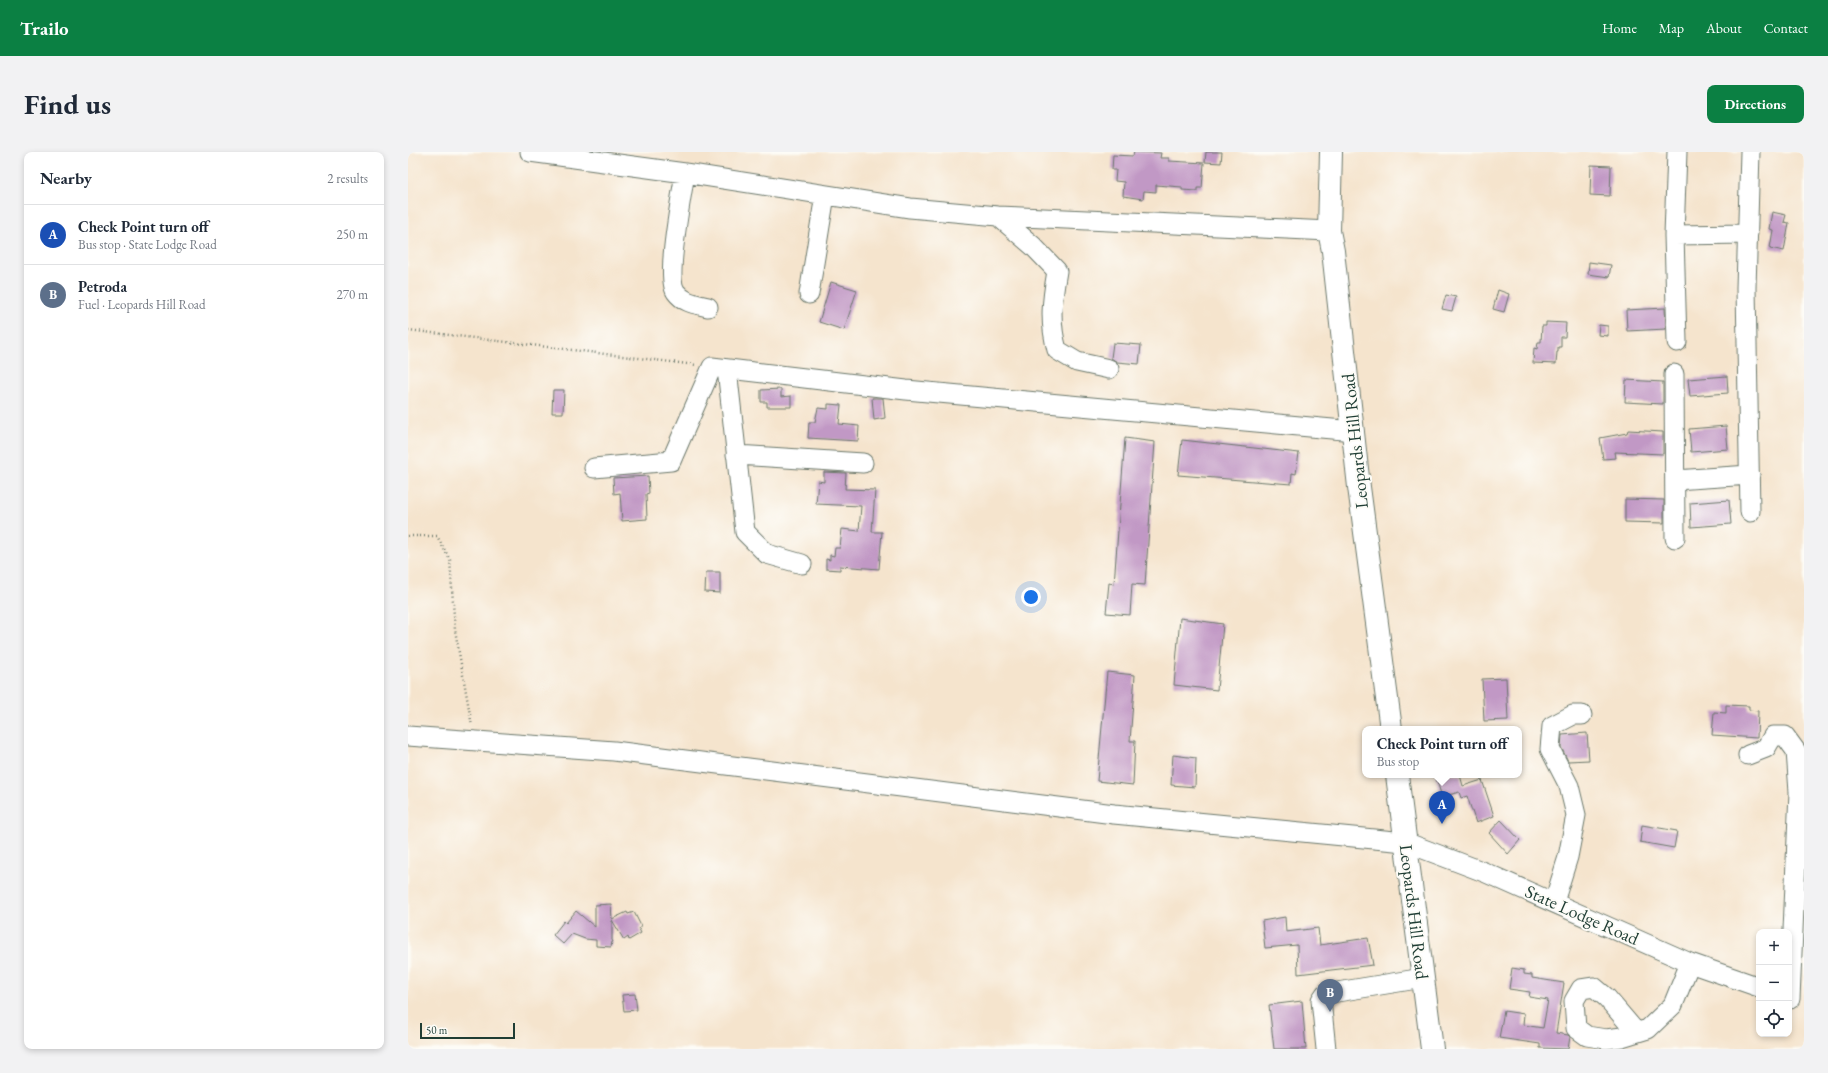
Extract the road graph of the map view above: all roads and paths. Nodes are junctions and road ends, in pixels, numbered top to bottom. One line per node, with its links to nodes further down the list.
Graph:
1 (530, 152): 5 (street)
2 (1331, 152): 8 (main road, Leopards Hill Road)
3 (1677, 152): 10 (street)
4 (1750, 152): 9 (street)
5 (685, 173): 6 (street); 12 (street)
6 (825, 194): 7 (street); 11 (street)
7 (998, 216): 8 (street); 16 (street)
8 (1329, 231): 18 (main road, Leopards Hill Road)
9 (1748, 234): 10 (street); 22 (street)
10 (1674, 235): 14 (street)
11 (809, 294)
12 (708, 307)
13 (408, 330): 15 (path)
14 (1677, 342)
15 (720, 368): 18 (street); 19 (street); 21 (street)
16 (1109, 369)
17 (1674, 374): 23 (street)
18 (1354, 431): 29 (main road, Leopards Hill Road)
19 (736, 455): 20 (street); 27 (street)
20 (863, 463)
21 (594, 468)
22 (1750, 475): 23 (street); 24 (street)
23 (1675, 480): 26 (street)
24 (1750, 512)
25 (408, 536): 31 (path)
26 (1675, 538)
27 (802, 564)
28 (1582, 715): 35 (street)
29 (1391, 726)
30 (408, 736): 31 (street, State Lodge Road)
31 (474, 741): 34 (street, State Lodge Road)
32 (1748, 755): 39 (street)
33 (1397, 778): 34 (main road, Leopards Hill Road)
34 (1405, 842): 35 (street, State Lodge Road); 37 (main road, Leopards Hill Road)
35 (1554, 902): 36 (street, State Lodge Road)
36 (1690, 963): 38 (street, State Lodge Road); 40 (street)
37 (1423, 978): 41 (street); 42 (main road, Leopards Hill Road)
38 (1756, 987)
39 (1794, 1000)
40 (1636, 1032)
41 (1326, 1049)
42 (1432, 1049)

